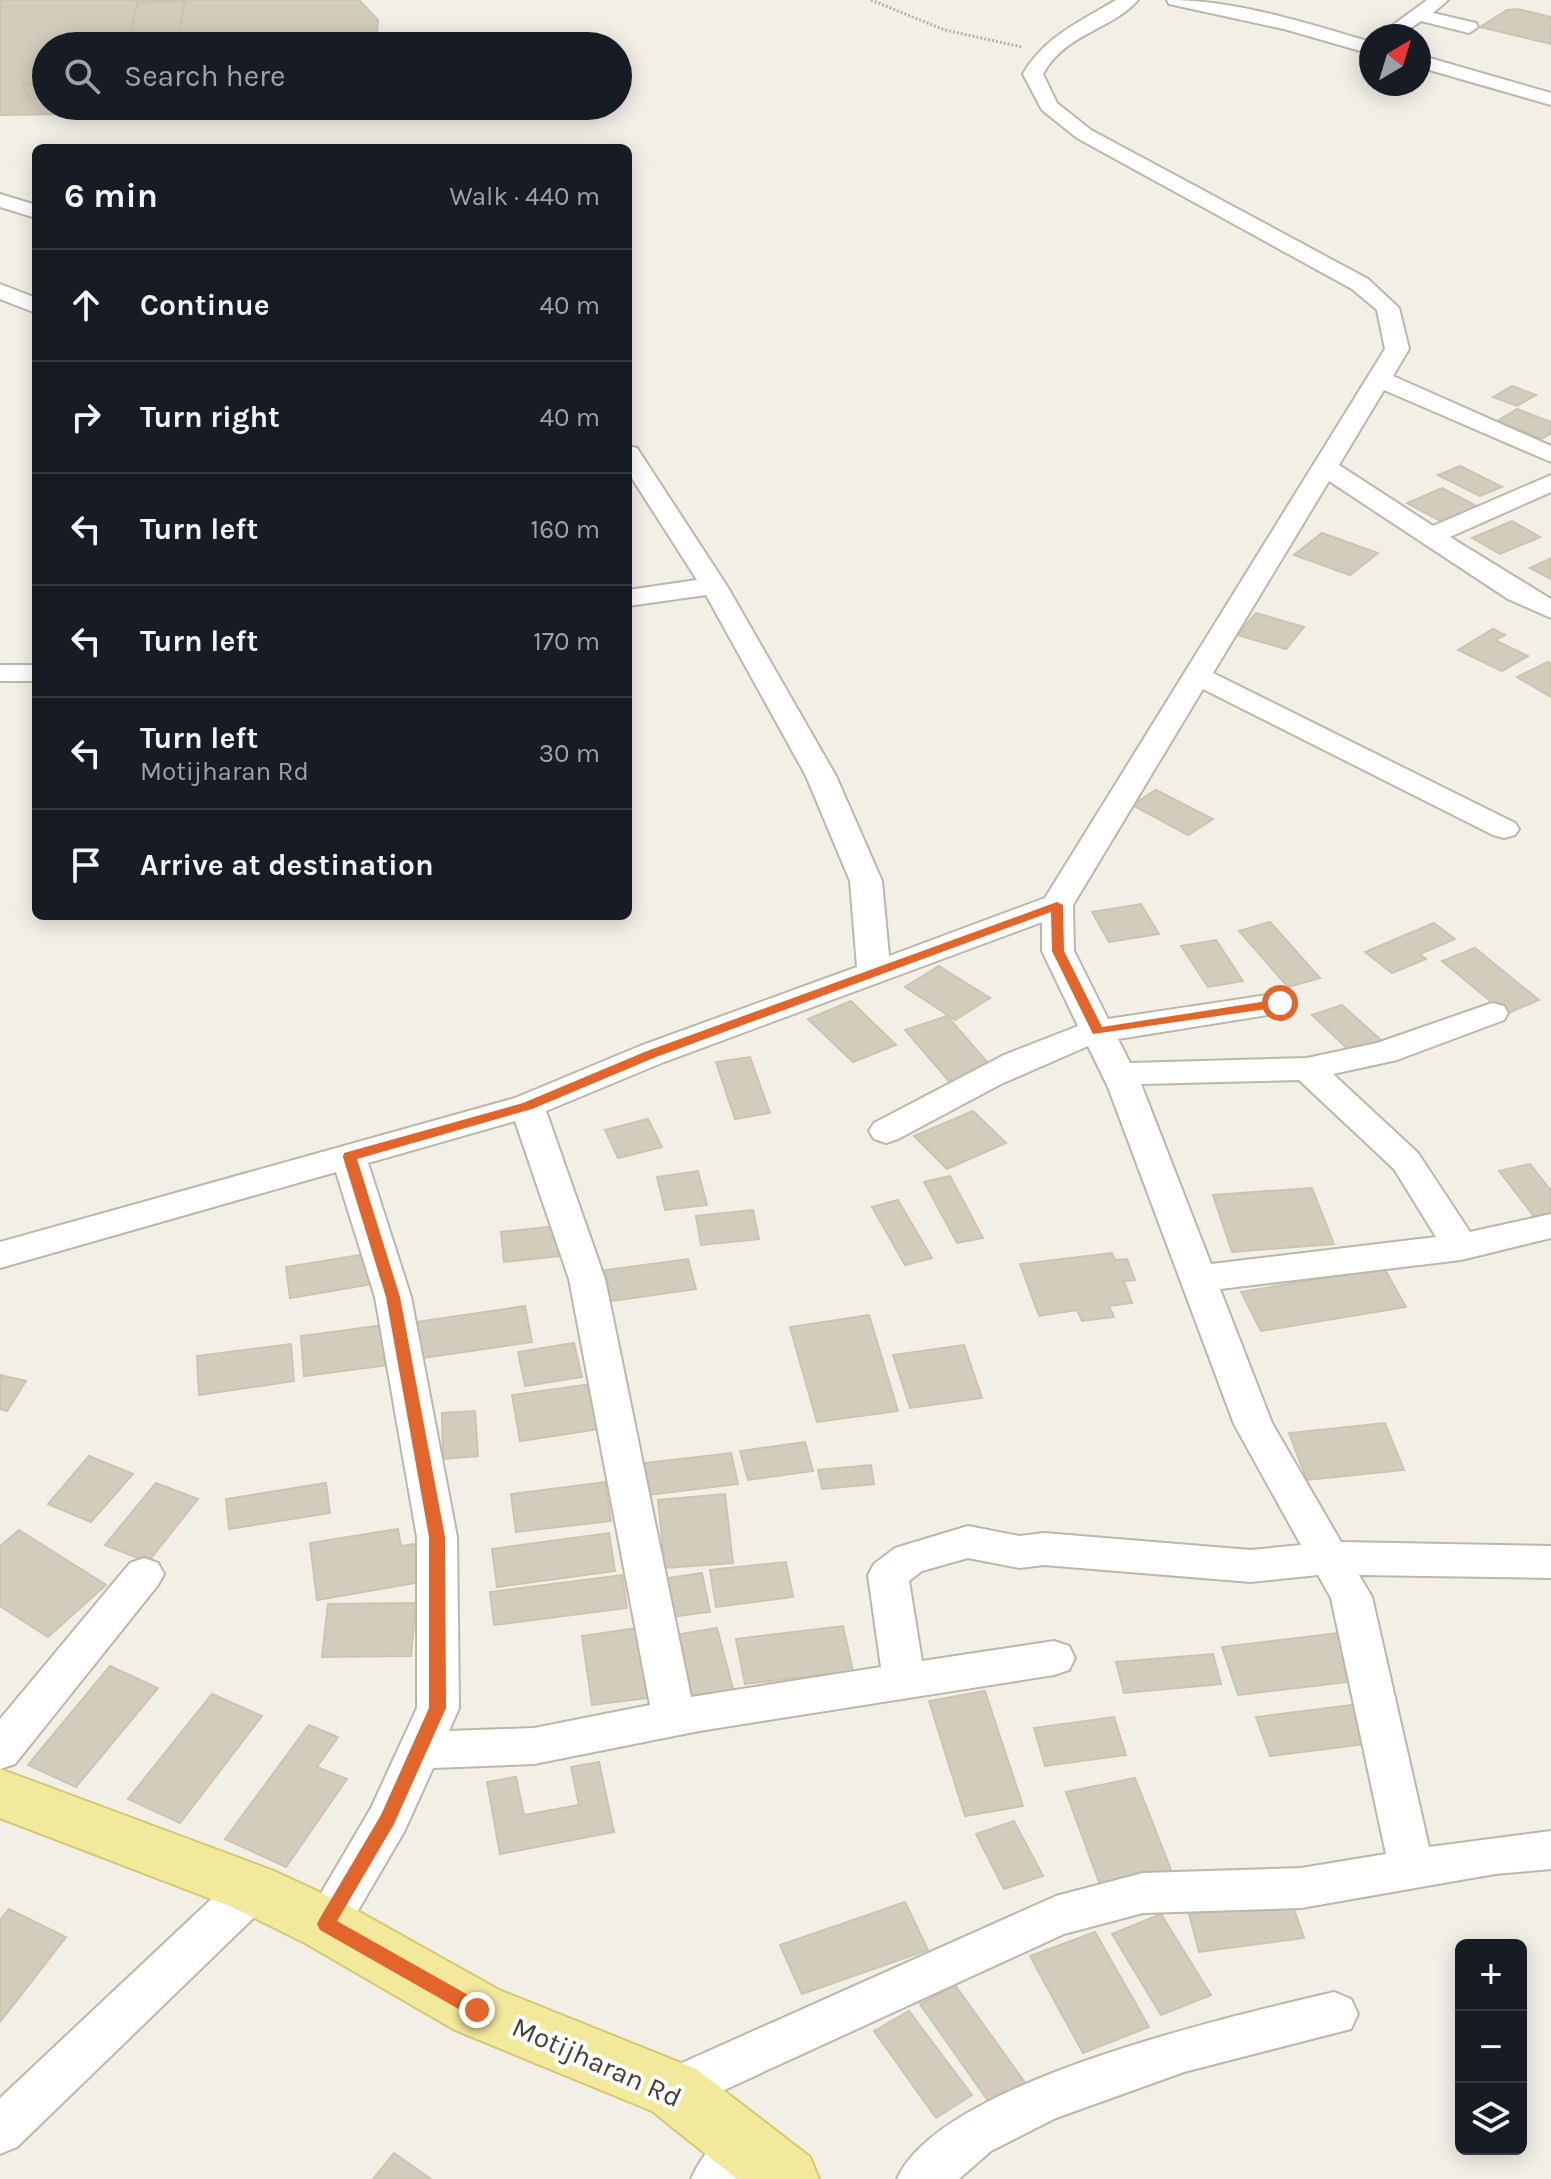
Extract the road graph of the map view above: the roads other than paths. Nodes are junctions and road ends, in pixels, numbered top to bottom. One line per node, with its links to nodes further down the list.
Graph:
1 (1129, 0): 17 (street)
2 (1176, 0): 5 (street)
3 (1239, 0): 5 (street)
4 (1438, 1): 6 (street); 7 (street)
5 (1221, 10): 10 (street)
6 (1418, 15): 8 (street); 9 (street)
7 (1486, 16)
8 (1405, 24)
9 (1469, 27)
10 (1359, 44)
11 (1431, 64): 12 (street)
12 (1551, 99)
13 (0, 200): 14 (street)
14 (32, 211)
15 (0, 291): 16 (street)
16 (32, 304)
17 (1380, 379): 18 (street); 20 (street)
18 (1551, 455)
19 (632, 459): 23 (street)
20 (1327, 468): 22 (street); 28 (street)
21 (1551, 483): 22 (street)
22 (1431, 536): 25 (street)
23 (714, 586): 24 (street); 31 (street)
24 (632, 597)
25 (1551, 610)
26 (0, 673): 27 (street)
27 (32, 673)
28 (1198, 676): 29 (street); 30 (street)
29 (1504, 829)
30 (1057, 905): 31 (street); 34 (street)
31 (874, 972): 37 (street)
32 (1280, 1003): 34 (street)
33 (1492, 1013): 35 (street)
34 (1098, 1031): 36 (street); 38 (street)
35 (1307, 1069): 36 (street); 41 (street)
36 (1118, 1074): 43 (street)
37 (527, 1106): 39 (street); 49 (street)
38 (886, 1131)
39 (349, 1157): 42 (street); 50 (street)
40 (1551, 1226): 41 (street)
41 (1461, 1247): 43 (street)
42 (0, 1255)
43 (1198, 1279): 44 (street)
44 (1329, 1558): 45 (street); 48 (street); 54 (street)
45 (1551, 1562)
46 (144, 1574): 51 (street)
47 (1054, 1658): 48 (street)
48 (904, 1681): 49 (street)
49 (674, 1718): 50 (street)
50 (419, 1750): 56 (street)
51 (0, 1751)
52 (0, 1793): 55 (main road, Motijharan Rd)
53 (1551, 1850): 54 (street)
54 (1412, 1869): 58 (street)
55 (253, 1889): 56 (main road, Motijharan Rd); 59 (street)
56 (326, 1924): 58 (main road, Motijharan Rd)
57 (1334, 2014): 61 (street)
58 (674, 2090): 60 (main road, Motijharan Rd)
59 (0, 2131)
60 (750, 2168)
61 (922, 2179)

